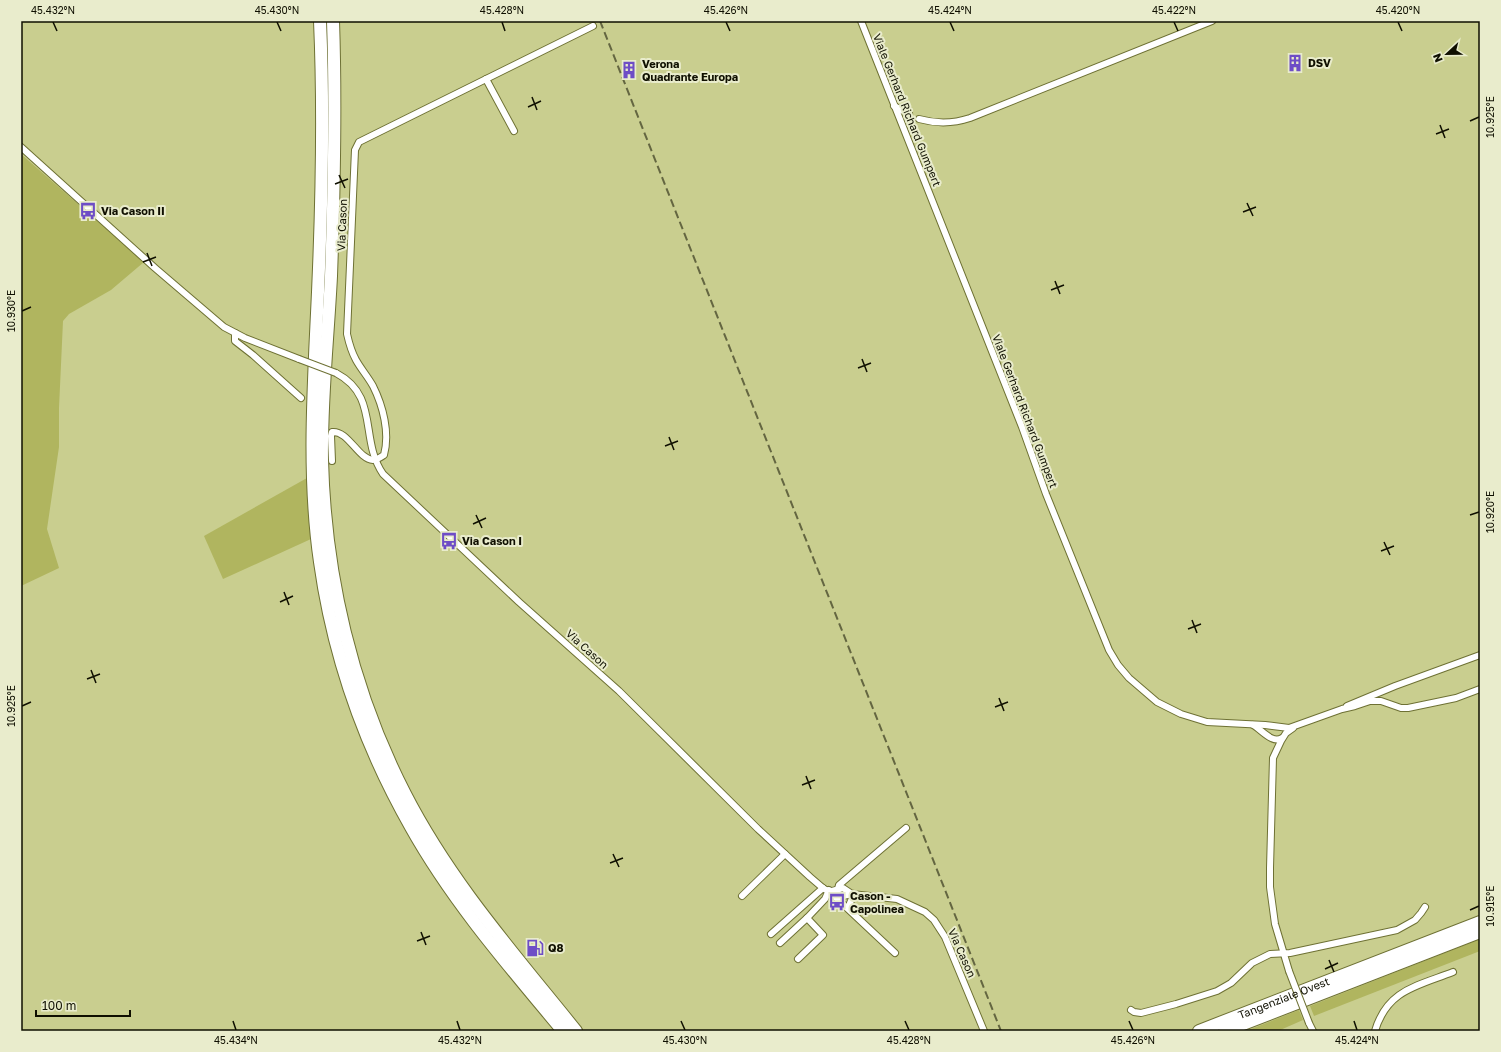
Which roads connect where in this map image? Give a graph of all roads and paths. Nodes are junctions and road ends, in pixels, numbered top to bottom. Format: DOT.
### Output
graph roads {
  1 [pos="320,21"];
  2 [pos="333,21"];
  3 [pos="861,21"];
  4 [pos="1212,21"];
  5 [pos="593,26"];
  6 [pos="486,80"];
  7 [pos="894,106"];
  8 [pos="909,114"];
  9 [pos="919,119"];
  10 [pos="514,131"];
  11 [pos="21,147"];
  12 [pos="235,333"];
  13 [pos="301,398"];
  14 [pos="375,460"];
  15 [pos="332,461"];
  16 [pos="1480,655"];
  17 [pos="1480,689"];
  18 [pos="1342,709"];
  19 [pos="1296,726"];
  20 [pos="1262,727"];
  21 [pos="1284,736"];
  22 [pos="906,828"];
  23 [pos="785,854"];
  24 [pos="831,890"];
  25 [pos="853,894"];
  26 [pos="742,896"];
  27 [pos="843,896"];
  28 [pos="1425,907"];
  29 [pos="849,908"];
  30 [pos="807,918"];
  31 [pos="1480,922"];
  32 [pos="1480,932"];
  33 [pos="771,934"];
  34 [pos="780,943"];
  35 [pos="895,953"];
  36 [pos="1284,953"];
  37 [pos="798,959"];
  38 [pos="1453,972"];
  39 [pos="1131,1010"];
  40 [pos="564,1031"];
  41 [pos="576,1031"];
  42 [pos="984,1031"];
  43 [pos="1200,1031"];
  44 [pos="1225,1031"];
  45 [pos="1313,1031"];
  46 [pos="1375,1031"];
  1 -- 40 [label="highway"];
  2 -- 41 [label="highway"];
  3 -- 7 [label="street, Viale Gerhard Richard Gumpert"];
  4 -- 9 [label="street"];
  5 -- 6 [label="street, Via Cason"];
  6 -- 10 [label="street"];
  6 -- 14 [label="street, Via Cason"];
  7 -- 8 [label="street"];
  7 -- 20 [label="street, Viale Gerhard Richard Gumpert"];
  11 -- 12 [label="street, Via Cason"];
  12 -- 13 [label="street, Via Cason"];
  12 -- 14 [label="street, Via Cason, bridge"];
  14 -- 15 [label="street, Via Cason"];
  14 -- 23 [label="street, Via Cason"];
  16 -- 18 [label="street"];
  17 -- 18 [label="street"];
  18 -- 19 [label="street"];
  19 -- 20 [label="street"];
  19 -- 21 [label="street"];
  20 -- 21 [label="street"];
  21 -- 36 [label="street"];
  22 -- 24 [label="street"];
  23 -- 24 [label="street, Via Cason"];
  23 -- 26 [label="street"];
  24 -- 25 [label="street, Via Cason"];
  24 -- 27 [label="street, Via Cason"];
  24 -- 29 [label="street, Via Cason"];
  24 -- 30 [label="street"];
  24 -- 33 [label="street"];
  25 -- 27 [label="street, Via Cason"];
  25 -- 29 [label="street"];
  25 -- 42 [label="street, Via Cason"];
  27 -- 29 [label="street, Via Cason"];
  28 -- 36 [label="street"];
  29 -- 35 [label="street, Via Cason"];
  30 -- 34 [label="street"];
  30 -- 37 [label="street"];
  31 -- 43 [label="highway, Tangenziale Ovest"];
  32 -- 44 [label="highway, Tangenziale Ovest"];
  36 -- 39 [label="street"];
  36 -- 45 [label="street, bridge"];
  38 -- 46 [label="street"];
}
